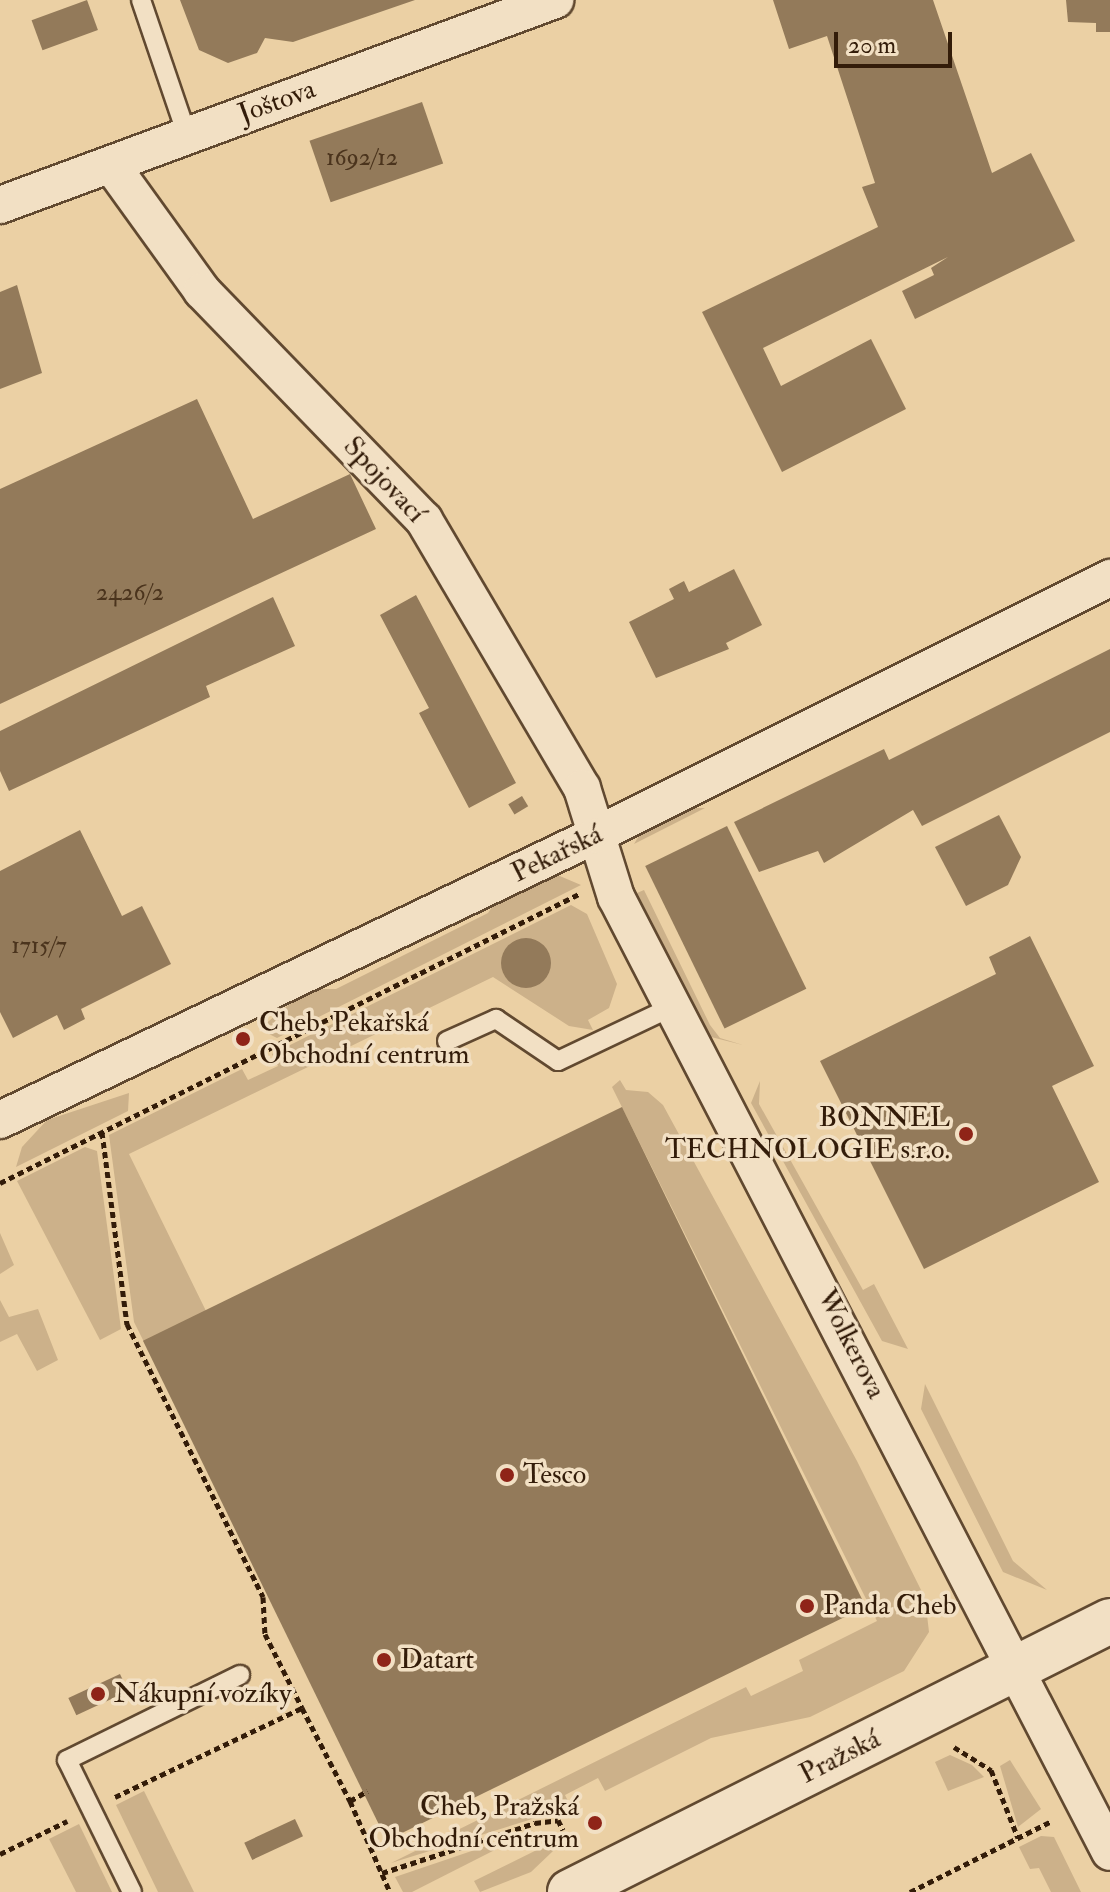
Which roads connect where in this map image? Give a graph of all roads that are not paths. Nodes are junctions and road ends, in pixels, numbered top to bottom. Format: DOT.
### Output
graph roads {
  1 [pos="141,0"];
  2 [pos="555,0"];
  3 [pos="187,135"];
  4 [pos="112,166"];
  5 [pos="0,205"];
  6 [pos="1110,578"];
  7 [pos="596,835"];
  8 [pos="674,1006"];
  9 [pos="447,1041"];
  10 [pos="0,1120"];
  11 [pos="1110,1621"];
  12 [pos="1018,1667"];
  13 [pos="240,1675"];
  14 [pos="1110,1852"];
  15 [pos="132,1892"];
  16 [pos="570,1892"];
  1 -- 3 [label="lane"];
  2 -- 3 [label="street, Joštova"];
  3 -- 4 [label="street, Joštova"];
  4 -- 5 [label="street, Joštova"];
  4 -- 7 [label="street, Spojovací"];
  6 -- 7 [label="street, Pekařská"];
  7 -- 8 [label="street, Wolkerova"];
  7 -- 10 [label="street, Pekařská"];
  8 -- 9 [label="lane"];
  8 -- 12 [label="street, Wolkerova"];
  11 -- 12 [label="main road, Pražská"];
  12 -- 14 [label="street, Wolkerova"];
  12 -- 16 [label="main road, Pražská"];
  13 -- 15 [label="lane"];
}
